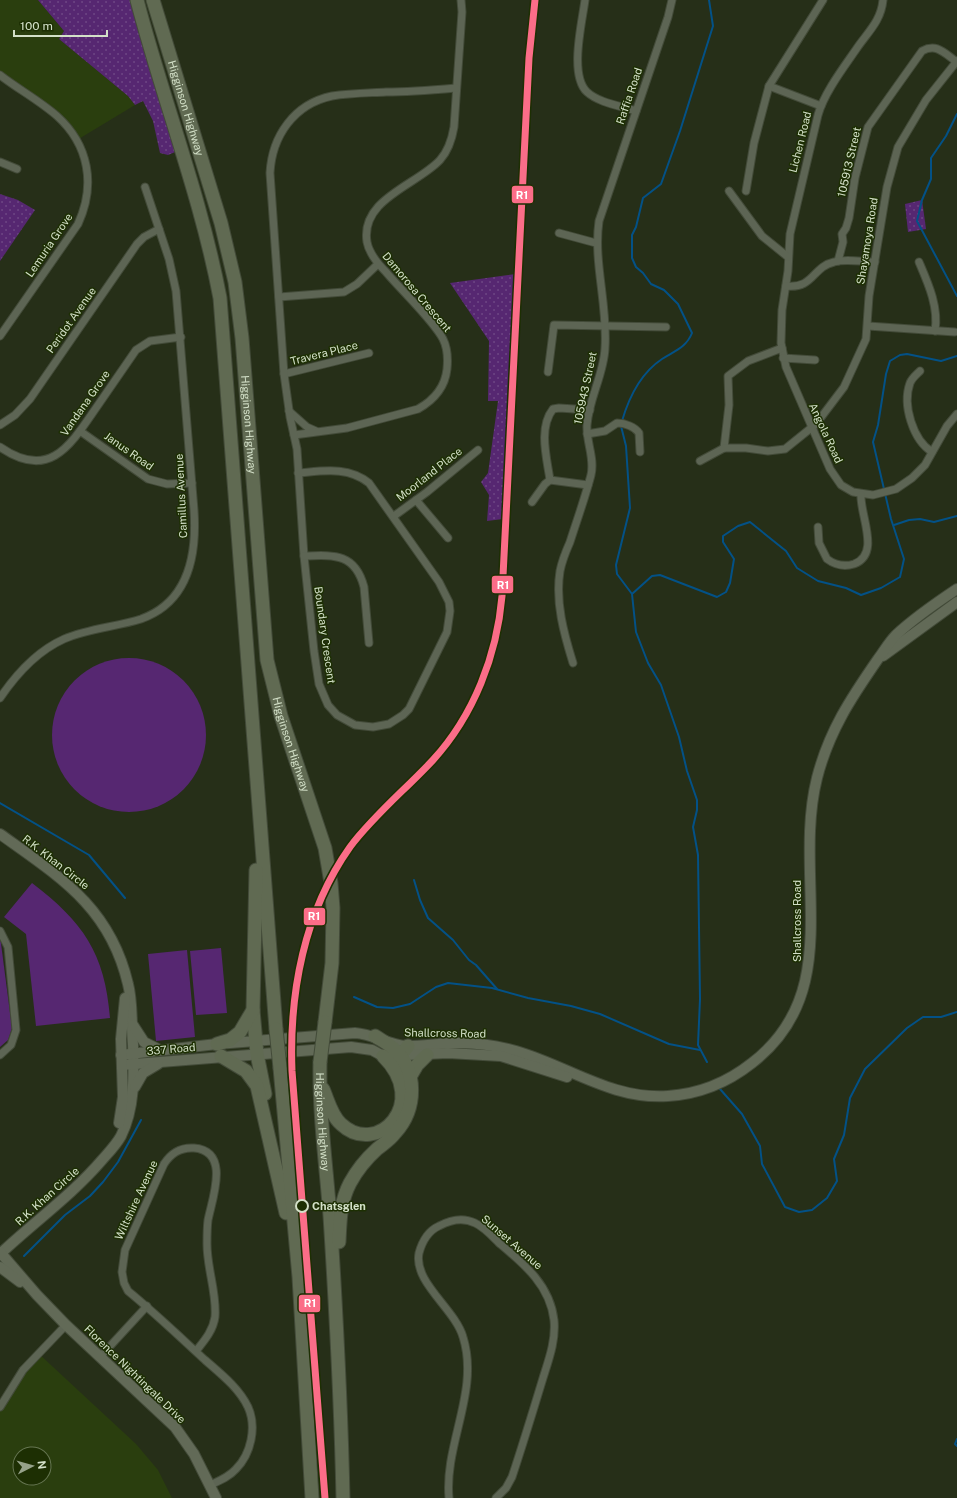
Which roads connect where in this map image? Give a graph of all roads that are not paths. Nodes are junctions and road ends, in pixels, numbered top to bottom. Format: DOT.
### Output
graph roads {
  1 [pos="136,0"];
  2 [pos="154,0"];
  3 [pos="461,0"];
  4 [pos="585,0"];
  5 [pos="672,0"];
  6 [pos="823,0"];
  7 [pos="883,0"];
  8 [pos="957,62"];
  9 [pos="0,75"];
  10 [pos="769,86"];
  11 [pos="456,88"];
  12 [pos="821,106"];
  13 [pos="636,111"];
  14 [pos="0,162"];
  15 [pos="17,169"];
  16 [pos="145,187"];
  17 [pos="728,191"];
  18 [pos="746,191"];
  19 [pos="606,199"];
  20 [pos="159,229"];
  21 [pos="559,233"];
  22 [pos="790,234"];
  23 [pos="596,243"];
  24 [pos="788,257"];
  25 [pos="838,261"];
  26 [pos="875,262"];
  27 [pos="919,262"];
  28 [pos="378,264"];
  29 [pos="786,286"];
  30 [pos="279,297"];
  31 [pos="605,325"];
  32 [pos="868,326"];
  33 [pos="666,327"];
  34 [pos="935,331"];
  35 [pos="955,332"];
  36 [pos="0,336"];
  37 [pos="180,337"];
  38 [pos="782,348"];
  39 [pos="369,353"];
  40 [pos="783,358"];
  41 [pos="815,360"];
  42 [pos="920,371"];
  43 [pos="548,372"];
  44 [pos="284,374"];
  45 [pos="590,410"];
  46 [pos="289,411"];
  47 [pos="957,414"];
  48 [pos="0,425"];
  49 [pos="812,427"];
  50 [pos="80,431"];
  51 [pos="316,431"];
  52 [pos="587,434"];
  53 [pos="294,435"];
  54 [pos="0,447"];
  55 [pos="724,448"];
  56 [pos="478,450"];
  57 [pos="640,452"];
  58 [pos="932,452"];
  59 [pos="700,461"];
  60 [pos="298,473"];
  61 [pos="550,480"];
  62 [pos="192,483"];
  63 [pos="588,485"];
  64 [pos="861,495"];
  65 [pos="416,500"];
  66 [pos="532,502"];
  67 [pos="394,516"];
  68 [pos="818,526"];
  69 [pos="448,538"];
  70 [pos="304,556"];
  71 [pos="957,589"];
  72 [pos="957,602"];
  73 [pos="369,643"];
  74 [pos="878,660"];
  75 [pos="573,663"];
  76 [pos="0,698"];
  77 [pos="255,757"];
  78 [pos="0,834"];
  79 [pos="0,931"];
  80 [pos="125,975"];
  81 [pos="253,1010"];
  82 [pos="131,1020"];
  83 [pos="375,1036"];
  84 [pos="256,1047"];
  85 [pos="161,1050"];
  86 [pos="219,1050"];
  87 [pos="404,1051"];
  88 [pos="428,1054"];
  89 [pos="0,1055"];
  90 [pos="383,1056"];
  91 [pos="133,1059"];
  92 [pos="122,1060"];
  93 [pos="166,1061"];
  94 [pos="405,1078"];
  95 [pos="320,1081"];
  96 [pos="596,1084"];
  97 [pos="133,1091"];
  98 [pos="108,1153"];
  99 [pos="274,1160"];
  100 [pos="0,1253"];
  101 [pos="0,1267"];
  102 [pos="299,1277"];
  103 [pos="334,1282"];
  104 [pos="37,1295"];
  105 [pos="147,1306"];
  106 [pos="66,1325"];
  107 [pos="196,1351"];
  108 [pos="100,1357"];
  109 [pos="0,1407"];
  110 [pos="210,1485"];
  111 [pos="216,1498"];
  112 [pos="312,1498"];
  113 [pos="342,1498"];
  114 [pos="450,1498"];
  115 [pos="496,1498"];
  1 -- 77 [label="highway, Higginson Highway"];
  2 -- 95 [label="highway, Higginson Highway, bridge"];
  3 -- 11 [label="street, Damorosa Crescent"];
  4 -- 13 [label="street"];
  5 -- 13 [label="street, Raffia Road"];
  6 -- 10 [label="street"];
  7 -- 12 [label="street, Lichen Road"];
  8 -- 25 [label="street, 105913 Street"];
  8 -- 26 [label="street, Shayamoya Road"];
  9 -- 36 [label="street, Lemuria Grove"];
  10 -- 12 [label="street"];
  10 -- 18 [label="street"];
  11 -- 28 [label="street, Damorosa Crescent"];
  11 -- 30 [label="street"];
  12 -- 22 [label="street, Lichen Road"];
  13 -- 19 [label="street, Raffia Road"];
  14 -- 15 [label="street"];
  16 -- 20 [label="street, Camillus Avenue"];
  17 -- 24 [label="street"];
  19 -- 23 [label="street, 105943 Street"];
  20 -- 37 [label="street, Camillus Avenue"];
  20 -- 48 [label="street, Peridot Avenue"];
  21 -- 23 [label="street"];
  22 -- 24 [label="street, Angola Road"];
  23 -- 31 [label="street, 105943 Street"];
  24 -- 29 [label="street, Angola Road"];
  25 -- 26 [label="street"];
  25 -- 29 [label="street"];
  26 -- 32 [label="street, Shayamoya Road"];
  27 -- 34 [label="street"];
  28 -- 30 [label="street"];
  28 -- 51 [label="street, Damorosa Crescent"];
  29 -- 38 [label="street, Angola Road"];
  30 -- 44 [label="street"];
  31 -- 33 [label="street"];
  31 -- 43 [label="street"];
  31 -- 45 [label="street, 105943 Street"];
  32 -- 34 [label="street"];
  32 -- 49 [label="street, Shayamoya Road"];
  34 -- 35 [label="street"];
  37 -- 50 [label="street, Vandana Grove"];
  37 -- 62 [label="street, Camillus Avenue"];
  38 -- 40 [label="street, Angola Road"];
  38 -- 55 [label="street"];
  39 -- 44 [label="street, Travera Place"];
  40 -- 41 [label="street"];
  40 -- 49 [label="street, Angola Road"];
  42 -- 58 [label="street"];
  44 -- 46 [label="street"];
  45 -- 52 [label="street, 105943 Street"];
  45 -- 61 [label="street"];
  46 -- 51 [label="street"];
  46 -- 53 [label="street"];
  47 -- 58 [label="street, Angola Road"];
  49 -- 55 [label="street, Shayamoya Road"];
  49 -- 64 [label="street, Angola Road"];
  50 -- 54 [label="street, Vandana Grove"];
  50 -- 62 [label="street, Janus Road"];
  51 -- 53 [label="street, Damorosa Crescent"];
  52 -- 57 [label="street"];
  52 -- 63 [label="street, 105943 Street"];
  53 -- 60 [label="street"];
  55 -- 59 [label="street"];
  56 -- 65 [label="street, Moorland Place"];
  58 -- 64 [label="street, Angola Road"];
  60 -- 67 [label="street, Boundary Crescent"];
  60 -- 70 [label="street, Boundary Crescent"];
  61 -- 63 [label="street"];
  61 -- 66 [label="street"];
  62 -- 76 [label="street, Camillus Avenue"];
  63 -- 75 [label="street, 105943 Street"];
  64 -- 68 [label="street"];
  65 -- 67 [label="street, Moorland Place"];
  65 -- 69 [label="street"];
  67 -- 70 [label="street, Boundary Crescent"];
  70 -- 73 [label="street"];
  71 -- 74 [label="street, Shallcross Road"];
  72 -- 74 [label="street, Shallcross Road"];
  74 -- 96 [label="street, Shallcross Road"];
  77 -- 81 [label="highway"];
  77 -- 102 [label="highway, Higginson Highway, bridge"];
  78 -- 80 [label="street, R.K. Khan Circle"];
  79 -- 89 [label="street"];
  80 -- 82 [label="street, R.K. Khan Circle"];
  80 -- 92 [label="street, R.K. Khan Circle"];
  81 -- 84 [label="highway"];
  81 -- 86 [label="highway"];
  82 -- 85 [label="street"];
  82 -- 91 [label="street, R.K. Khan Circle"];
  83 -- 84 [label="street, Shallcross Road"];
  83 -- 87 [label="highway"];
  84 -- 86 [label="street, Shallcross Road"];
  84 -- 90 [label="street, Shallcross Road"];
  84 -- 99 [label="highway"];
  85 -- 86 [label="street, 337 Road"];
  85 -- 91 [label="street, 337 Road"];
  86 -- 93 [label="street, 337 Road"];
  86 -- 99 [label="highway"];
  87 -- 88 [label="street, Shallcross Road"];
  87 -- 90 [label="street, Shallcross Road"];
  87 -- 94 [label="highway"];
  87 -- 96 [label="street, Shallcross Road"];
  88 -- 94 [label="highway"];
  88 -- 96 [label="street, Shallcross Road"];
  90 -- 94 [label="highway"];
  91 -- 92 [label="street, 337 Road"];
  91 -- 93 [label="street, 337 Road"];
  91 -- 97 [label="street, R.K. Khan Circle"];
  92 -- 98 [label="street, R.K. Khan Circle"];
  93 -- 97 [label="street"];
  94 -- 95 [label="highway"];
  94 -- 103 [label="highway"];
  95 -- 103 [label="highway, Higginson Highway"];
  97 -- 98 [label="street, R.K. Khan Circle"];
  98 -- 100 [label="street, R.K. Khan Circle"];
  99 -- 102 [label="highway"];
  100 -- 104 [label="street, Florence Nightingale Drive"];
  101 -- 104 [label="street, Florence Nightingale Drive"];
  102 -- 112 [label="highway, Higginson Highway"];
  103 -- 113 [label="highway, Higginson Highway"];
  104 -- 106 [label="street, Florence Nightingale Drive"];
  105 -- 107 [label="street, Wiltshire Avenue"];
  105 -- 107 [label="street, Wiltshire Avenue"];
  105 -- 108 [label="street"];
  106 -- 108 [label="street, Florence Nightingale Drive"];
  106 -- 109 [label="street"];
  107 -- 110 [label="street, Wiltshire Avenue"];
  108 -- 110 [label="street, Florence Nightingale Drive"];
  110 -- 111 [label="street, Florence Nightingale Drive"];
  114 -- 115 [label="street, Sunset Avenue"];
}
